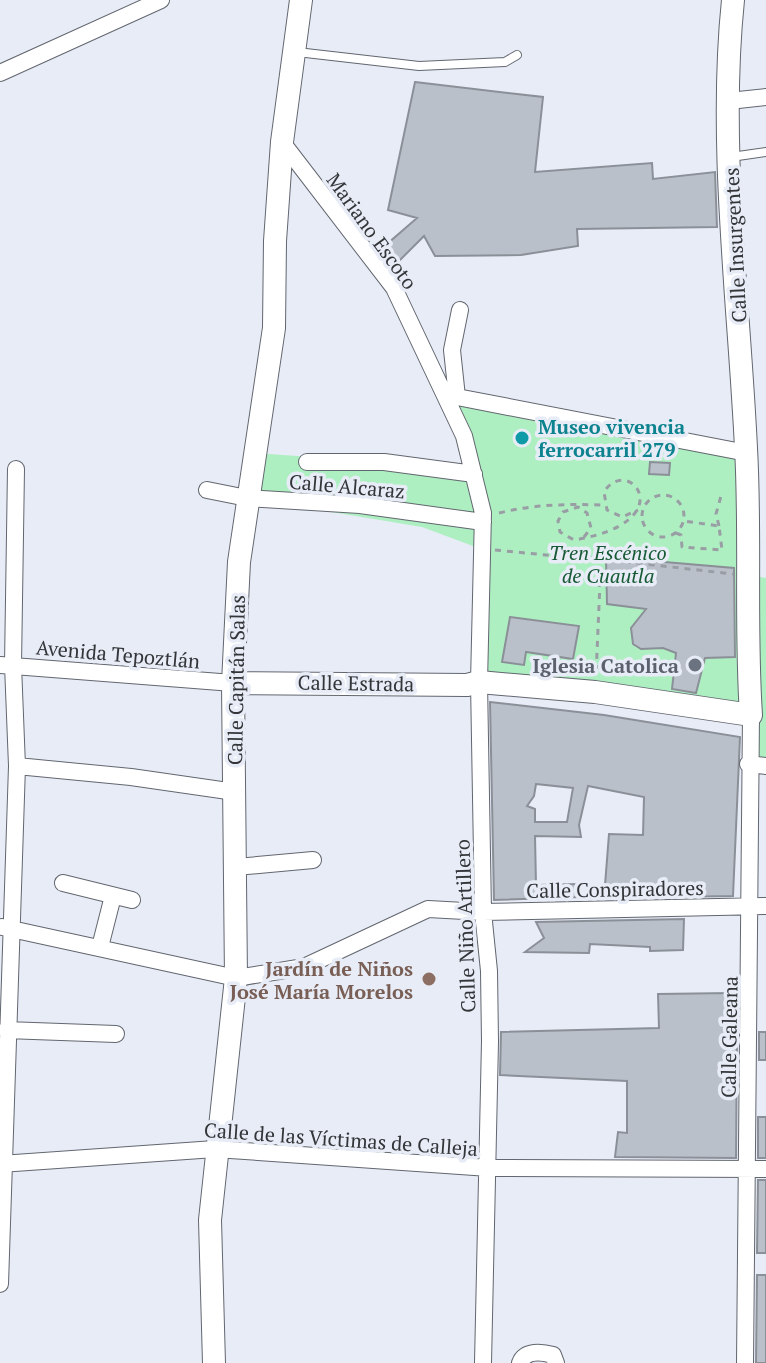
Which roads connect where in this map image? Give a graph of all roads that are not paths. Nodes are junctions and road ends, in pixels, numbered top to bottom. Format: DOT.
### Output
graph roads {
  1 [pos="161,0"];
  2 [pos="301,0"];
  3 [pos="724,0"];
  4 [pos="733,0"];
  5 [pos="140,4"];
  6 [pos="729,36"];
  7 [pos="292,51"];
  8 [pos="517,55"];
  9 [pos="0,73"];
  10 [pos="766,97"];
  11 [pos="729,101"];
  12 [pos="282,142"];
  13 [pos="766,152"];
  14 [pos="730,157"];
  15 [pos="460,310"];
  16 [pos="451,394"];
  17 [pos="747,453"];
  18 [pos="307,462"];
  19 [pos="16,469"];
  20 [pos="474,474"];
  21 [pos="207,490"];
  22 [pos="247,498"];
  23 [pos="483,522"];
  24 [pos="757,577"];
  25 [pos="7,665"];
  26 [pos="479,682"];
  27 [pos="233,683"];
  28 [pos="751,715"];
  29 [pos="748,764"];
  30 [pos="17,766"];
  31 [pos="766,766"];
  32 [pos="235,792"];
  33 [pos="313,860"];
  34 [pos="236,867"];
  35 [pos="63,883"];
  36 [pos="113,896"];
  37 [pos="132,900"];
  38 [pos="748,905"];
  39 [pos="766,906"];
  40 [pos="483,912"];
  41 [pos="5,927"];
  42 [pos="100,947"];
  43 [pos="236,978"];
  44 [pos="758,1028"];
  45 [pos="6,1030"];
  46 [pos="116,1034"];
  47 [pos="215,1149"];
  48 [pos="2,1164"];
  49 [pos="489,1168"];
  50 [pos="746,1169"];
  51 [pos="766,1169"];
  52 [pos="0,1284"];
  53 [pos="214,1363"];
  54 [pos="483,1363"];
  55 [pos="520,1363"];
  56 [pos="556,1363"];
  57 [pos="745,1363"];
  1 -- 5 [label="street"];
  2 -- 7 [label="street, Calle Capitán Salas"];
  3 -- 6 [label="street"];
  4 -- 6 [label="street, Calle Insurgentes"];
  5 -- 9 [label="street"];
  6 -- 11 [label="street, Calle Insurgentes"];
  7 -- 8 [label="lane"];
  7 -- 12 [label="street, Calle Capitán Salas"];
  10 -- 11 [label="street"];
  11 -- 14 [label="street, Calle Insurgentes"];
  12 -- 16 [label="street, Mariano Escoto"];
  12 -- 22 [label="street, Calle Capitán Salas"];
  13 -- 14 [label="lane"];
  14 -- 17 [label="street, Calle Insurgentes"];
  15 -- 16 [label="street"];
  16 -- 17 [label="street"];
  16 -- 20 [label="street, Calle Niño Artillero"];
  17 -- 24 [label="street, Calle Insurgentes"];
  18 -- 20 [label="street"];
  19 -- 25 [label="street"];
  20 -- 23 [label="street, Calle Niño Artillero"];
  21 -- 22 [label="street, Calle Alcaraz"];
  22 -- 23 [label="street, Calle Alcaraz"];
  22 -- 27 [label="street, Calle Capitán Salas"];
  23 -- 26 [label="street, Calle Niño Artillero"];
  24 -- 28 [label="street, Calle Insurgentes"];
  25 -- 27 [label="street, Avenida Tepoztlán"];
  25 -- 30 [label="street"];
  26 -- 27 [label="street, Calle Estrada"];
  26 -- 28 [label="street, Calle Estrada"];
  26 -- 40 [label="street, Calle Niño Artillero"];
  27 -- 32 [label="street, Calle Capitán Salas"];
  28 -- 29 [label="street, Calle Galeana"];
  29 -- 31 [label="street"];
  29 -- 38 [label="street, Calle Galeana"];
  30 -- 32 [label="street"];
  30 -- 41 [label="street"];
  32 -- 34 [label="street, Calle Capitán Salas"];
  33 -- 34 [label="street"];
  34 -- 43 [label="street, Calle Capitán Salas"];
  35 -- 36 [label="street"];
  36 -- 37 [label="street"];
  36 -- 42 [label="street"];
  38 -- 39 [label="street, Calle Conspiradores"];
  38 -- 40 [label="street, Calle Conspiradores"];
  38 -- 44 [label="street, Calle Galeana"];
  40 -- 43 [label="street, Calle Conspiradores"];
  40 -- 49 [label="street, Calle Niño Artillero"];
  41 -- 42 [label="street"];
  41 -- 45 [label="street"];
  42 -- 43 [label="street"];
  43 -- 47 [label="street, Calle Capitán Salas"];
  44 -- 50 [label="street, Calle Galeana"];
  45 -- 46 [label="street"];
  45 -- 48 [label="street"];
  47 -- 48 [label="street, Calle de las Víctimas de Calleja"];
  47 -- 49 [label="street, Calle de las Víctimas de Calleja"];
  47 -- 53 [label="street, Calle Capitán Salas"];
  48 -- 52 [label="street"];
  49 -- 50 [label="street, Calle de las Víctimas de Calleja"];
  49 -- 54 [label="street, Calle Niño Artillero"];
  50 -- 51 [label="street, Calle de las Víctimas de Calleja"];
  50 -- 57 [label="street, Calle Galeana"];
  55 -- 56 [label="street"];
}
